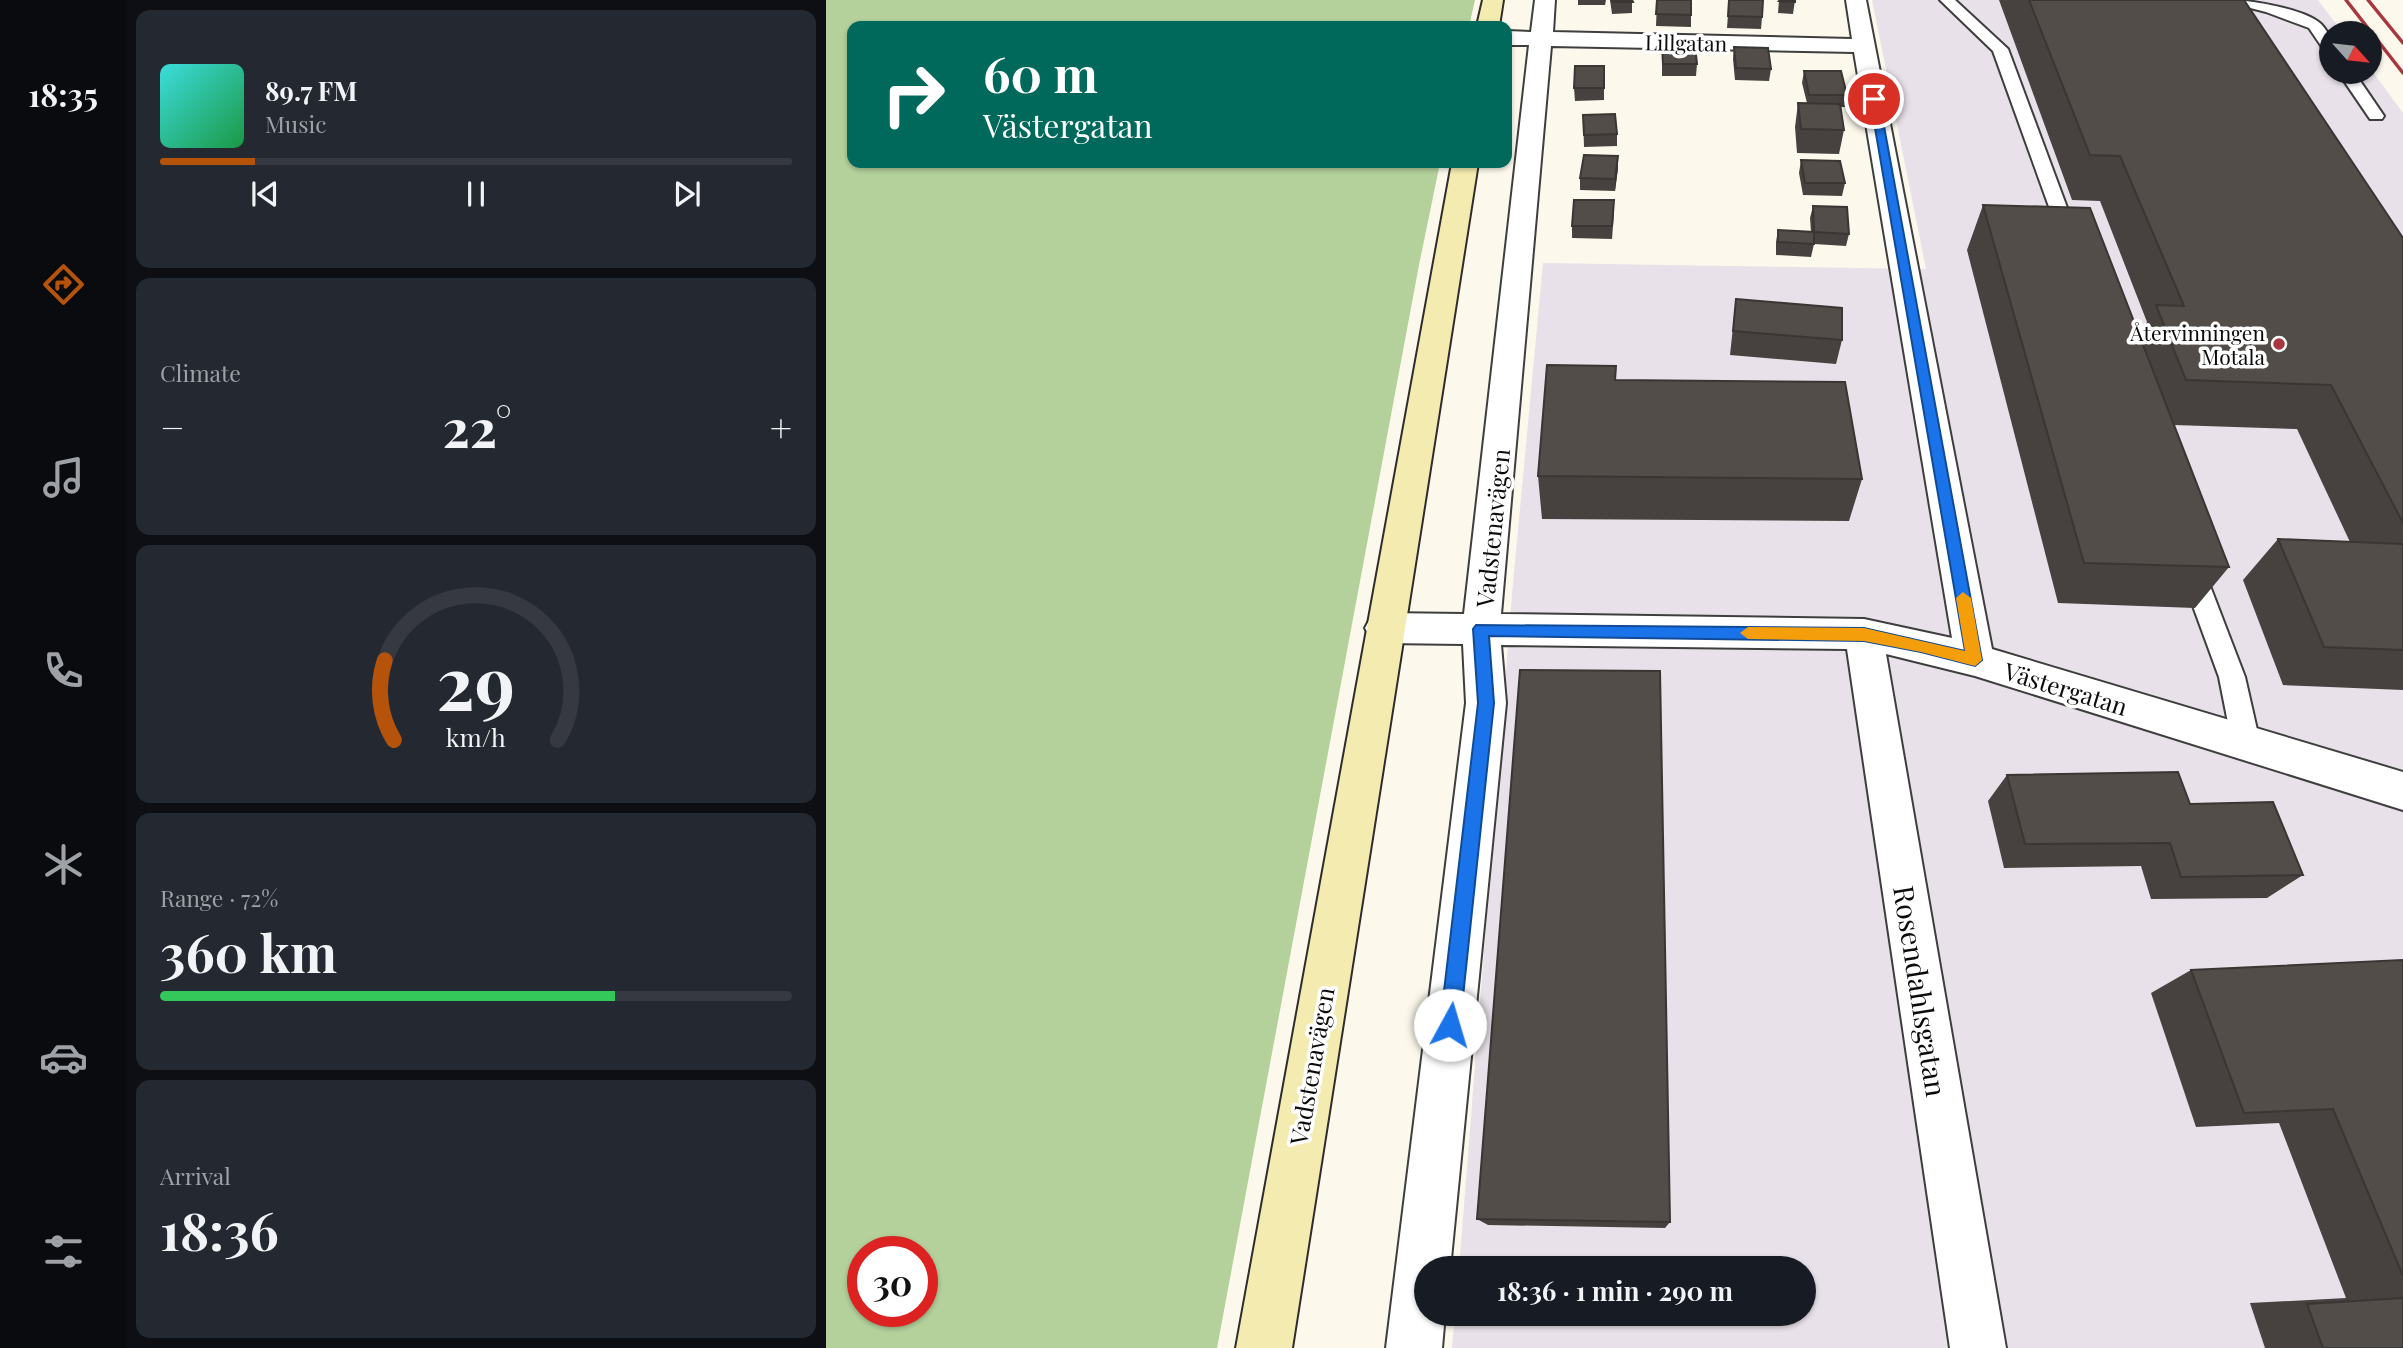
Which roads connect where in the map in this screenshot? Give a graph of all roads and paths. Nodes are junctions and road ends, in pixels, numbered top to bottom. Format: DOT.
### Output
graph roads {
  1 [pos="1493,0"];
  2 [pos="1545,0"];
  3 [pos="1856,0"];
  4 [pos="1947,0"];
  5 [pos="2231,7"];
  6 [pos="1489,21"];
  7 [pos="2319,32"];
  8 [pos="1512,38"];
  9 [pos="1541,39"];
  10 [pos="1865,46"];
  11 [pos="2354,84"];
  12 [pos="2376,116"];
  13 [pos="1464,168"];
  14 [pos="2077,259"];
  15 [pos="2183,546"];
  16 [pos="1384,628"];
  17 [pos="1481,629"];
  18 [pos="1864,634"];
  19 [pos="1975,660"];
  20 [pos="2246,743"];
  21 [pos="2403,791"];
  22 [pos="1264,1348"];
  23 [pos="1413,1348"];
  24 [pos="1978,1348"];
  1 -- 6 [label="main road"];
  2 -- 9 [label="street, Vadstenavägen"];
  3 -- 10 [label="street"];
  4 -- 14 [label="lane"];
  5 -- 7 [label="lane"];
  8 -- 9 [label="street, Lillgatan"];
  9 -- 10 [label="street, Lillgatan"];
  9 -- 17 [label="street, Vadstenavägen"];
  10 -- 19 [label="street"];
  11 -- 12 [label="lane"];
  13 -- 16 [label="main road, Vadstenavägen"];
  15 -- 20 [label="lane"];
  16 -- 17 [label="street, Västergatan"];
  16 -- 22 [label="main road, Vadstenavägen"];
  17 -- 18 [label="street, Västergatan"];
  17 -- 23 [label="street, Vadstenavägen"];
  18 -- 19 [label="street, Västergatan"];
  18 -- 24 [label="street, Rosendahlsgatan"];
  19 -- 20 [label="street, Västergatan"];
  20 -- 21 [label="street, Västergatan"];
}
